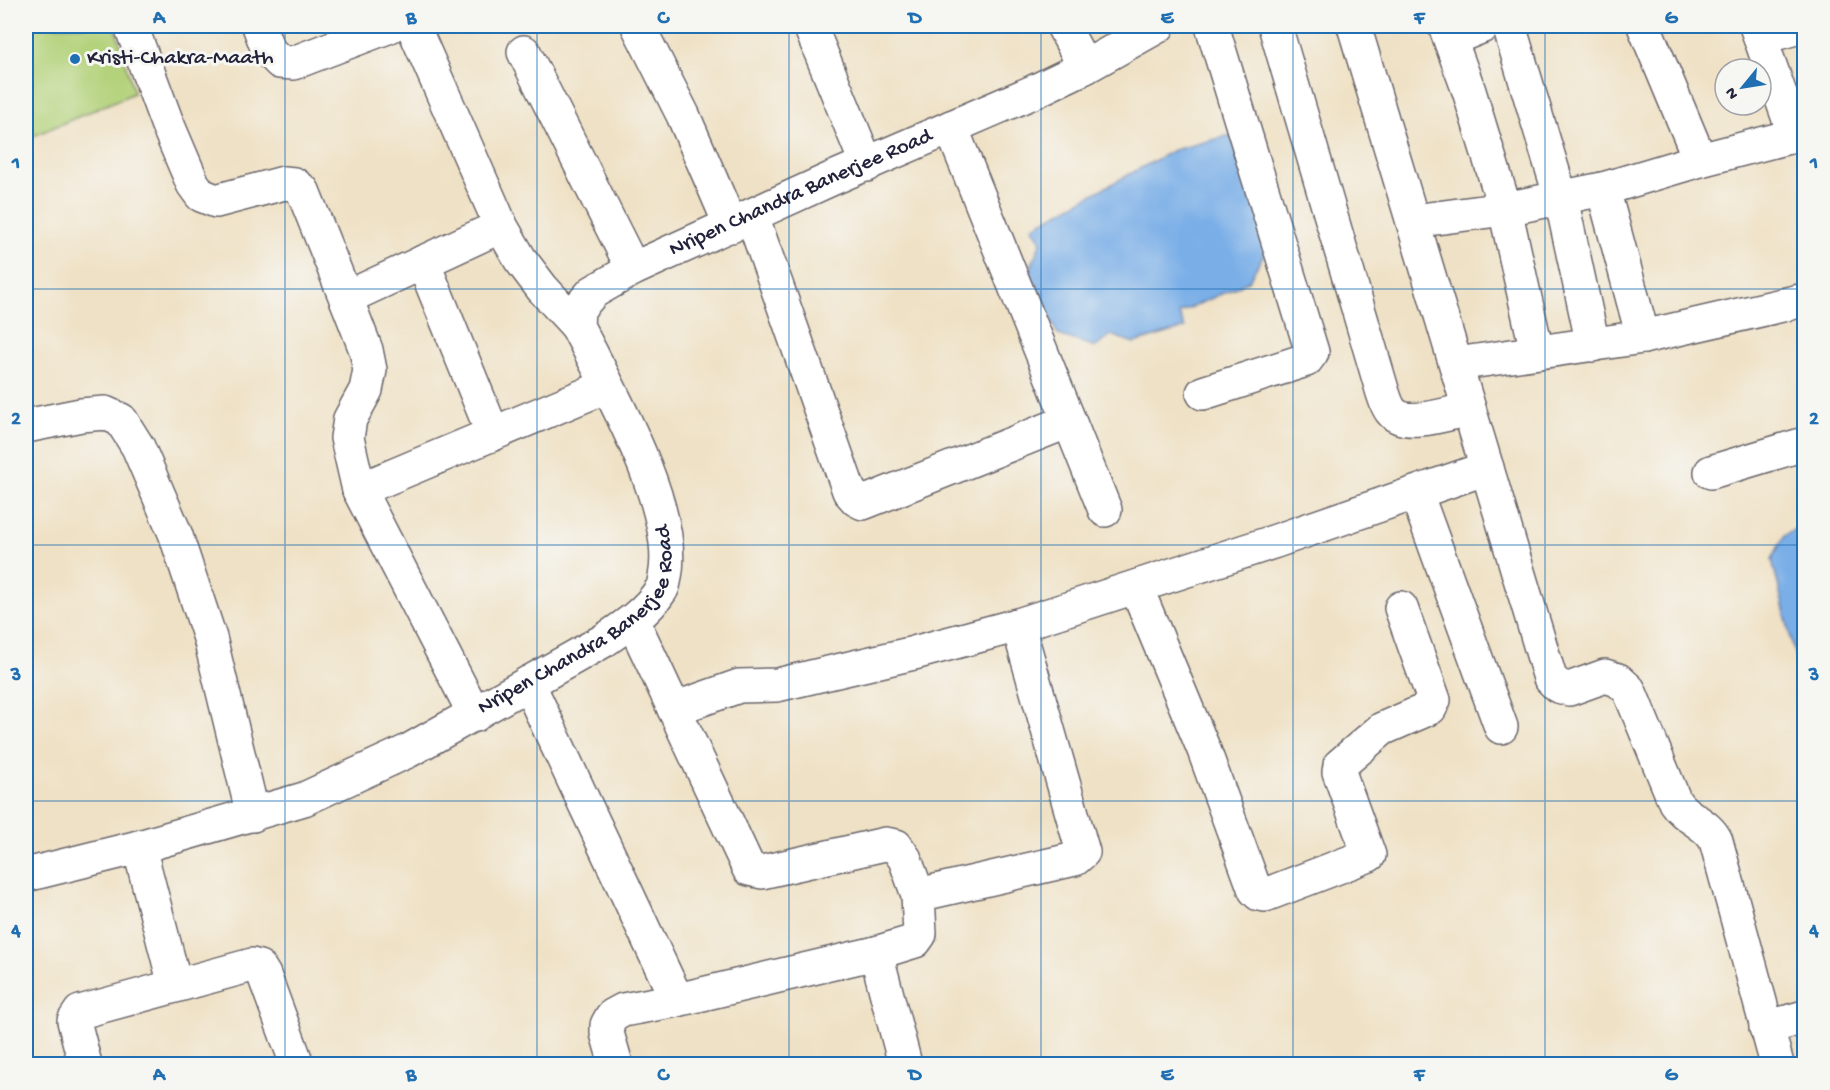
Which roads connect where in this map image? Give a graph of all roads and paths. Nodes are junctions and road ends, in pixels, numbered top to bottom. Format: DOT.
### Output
graph roads {
  1 [pos="131,26"];
  2 [pos="259,26"];
  3 [pos="390,26"];
  4 [pos="413,26"];
  5 [pos="638,26"];
  6 [pos="1064,26"];
  7 [pos="1158,26"];
  8 [pos="1212,26"];
  9 [pos="1275,26"];
  10 [pos="1354,26"];
  11 [pos="1484,26"];
  12 [pos="1509,26"];
  13 [pos="1644,26"];
  14 [pos="1803,26"];
  15 [pos="821,29"];
  16 [pos="1448,32"];
  17 [pos="1758,32"];
  18 [pos="525,52"];
  19 [pos="1085,66"];
  20 [pos="951,127"];
  21 [pos="1800,135"];
  22 [pos="1700,160"];
  23 [pos="867,165"];
  24 [pos="1603,189"];
  25 [pos="1561,198"];
  26 [pos="1505,209"];
  27 [pos="741,221"];
  28 [pos="1413,222"];
  29 [pos="501,226"];
  30 [pos="423,262"];
  31 [pos="633,269"];
  32 [pos="346,298"];
  33 [pos="1804,300"];
  34 [pos="577,326"];
  35 [pos="1643,337"];
  36 [pos="1593,345"];
  37 [pos="1537,352"];
  38 [pos="1456,364"];
  39 [pos="608,386"];
  40 [pos="1203,393"];
  41 [pos="1469,409"];
  42 [pos="1069,421"];
  43 [pos="26,426"];
  44 [pos="494,434"];
  45 [pos="1804,444"];
  46 [pos="1487,468"];
  47 [pos="1711,472"];
  48 [pos="359,490"];
  49 [pos="1416,493"];
  50 [pos="1105,510"];
  51 [pos="1136,587"];
  52 [pos="1401,608"];
  53 [pos="633,621"];
  54 [pos="1018,625"];
  55 [pos="528,683"];
  56 [pos="674,709"];
  57 [pos="475,715"];
  58 [pos="1501,728"];
  59 [pos="253,815"];
  60 [pos="139,847"];
  61 [pos="26,875"];
  62 [pos="918,895"];
  63 [pos="876,952"];
  64 [pos="175,985"];
  65 [pos="677,1000"];
  66 [pos="1804,1017"];
  67 [pos="1766,1028"];
  68 [pos="85,1065"];
  69 [pos="297,1065"];
  70 [pos="616,1065"];
  71 [pos="905,1065"];
  72 [pos="1777,1065"];
  1 -- 32 [label="street"];
  2 -- 3 [label="street"];
  4 -- 29 [label="street"];
  5 -- 27 [label="street"];
  6 -- 19 [label="street"];
  7 -- 19 [label="street, Nripen Chandra Banerjee Road"];
  8 -- 40 [label="street"];
  9 -- 41 [label="street"];
  10 -- 28 [label="street"];
  11 -- 16 [label="street"];
  12 -- 25 [label="street"];
  13 -- 22 [label="street"];
  14 -- 17 [label="street"];
  15 -- 23 [label="street"];
  16 -- 26 [label="street"];
  17 -- 21 [label="street"];
  18 -- 31 [label="street"];
  19 -- 20 [label="street, Nripen Chandra Banerjee Road"];
  20 -- 23 [label="street, Nripen Chandra Banerjee Road"];
  20 -- 42 [label="street"];
  21 -- 22 [label="street"];
  22 -- 24 [label="street"];
  23 -- 27 [label="street, Nripen Chandra Banerjee Road"];
  24 -- 25 [label="street"];
  24 -- 35 [label="street"];
  25 -- 26 [label="street"];
  25 -- 36 [label="street"];
  26 -- 28 [label="street"];
  26 -- 37 [label="street"];
  27 -- 31 [label="street, Nripen Chandra Banerjee Road"];
  27 -- 42 [label="street"];
  28 -- 38 [label="street"];
  29 -- 30 [label="street"];
  29 -- 34 [label="street"];
  30 -- 32 [label="street"];
  30 -- 44 [label="street"];
  31 -- 34 [label="street, Nripen Chandra Banerjee Road"];
  32 -- 48 [label="street"];
  33 -- 35 [label="street"];
  34 -- 39 [label="street, Nripen Chandra Banerjee Road"];
  35 -- 36 [label="street"];
  36 -- 37 [label="street"];
  37 -- 38 [label="street"];
  38 -- 41 [label="street"];
  39 -- 44 [label="street"];
  39 -- 53 [label="street, Nripen Chandra Banerjee Road"];
  41 -- 46 [label="street"];
  42 -- 50 [label="street"];
  43 -- 59 [label="street"];
  44 -- 48 [label="street"];
  45 -- 47 [label="street"];
  46 -- 49 [label="street"];
  46 -- 67 [label="street"];
  48 -- 57 [label="street"];
  49 -- 51 [label="street"];
  49 -- 58 [label="street"];
  51 -- 52 [label="street"];
  51 -- 54 [label="street"];
  53 -- 55 [label="street, Nripen Chandra Banerjee Road"];
  53 -- 56 [label="street"];
  54 -- 56 [label="street"];
  54 -- 62 [label="street"];
  55 -- 57 [label="street, Nripen Chandra Banerjee Road"];
  55 -- 65 [label="street"];
  56 -- 62 [label="street"];
  57 -- 59 [label="street, Nripen Chandra Banerjee Road"];
  59 -- 60 [label="street, Nripen Chandra Banerjee Road"];
  60 -- 61 [label="street, Nripen Chandra Banerjee Road"];
  60 -- 64 [label="street"];
  62 -- 63 [label="street"];
  63 -- 65 [label="street"];
  63 -- 71 [label="street"];
  64 -- 68 [label="street"];
  64 -- 69 [label="street"];
  65 -- 70 [label="street"];
  66 -- 67 [label="street"];
  67 -- 72 [label="street"];
}
